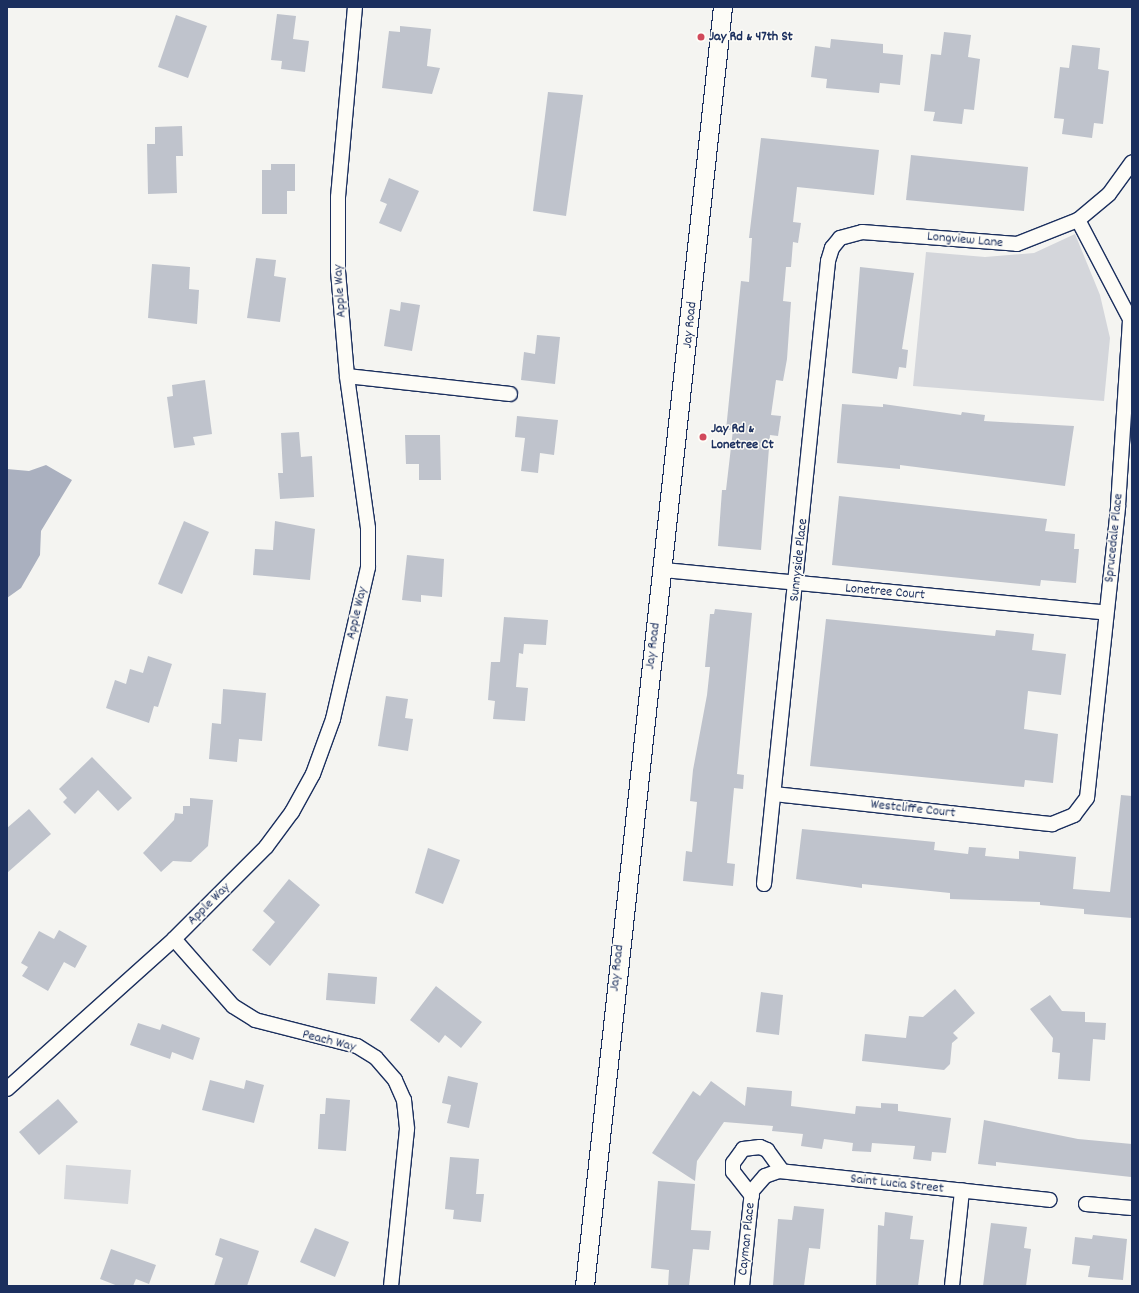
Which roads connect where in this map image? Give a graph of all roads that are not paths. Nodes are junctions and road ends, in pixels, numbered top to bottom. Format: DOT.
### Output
graph roads {
  1 [pos="355,7"];
  2 [pos="723,7"];
  3 [pos="1132,162"];
  4 [pos="1078,220"];
  5 [pos="840,238"];
  6 [pos="347,376"];
  7 [pos="510,394"];
  8 [pos="663,570"];
  9 [pos="797,583"];
  10 [pos="1106,613"];
  11 [pos="774,794"];
  12 [pos="1052,824"];
  13 [pos="764,884"];
  14 [pos="174,939"];
  15 [pos="7,1089"];
  16 [pos="782,1172"];
  17 [pos="962,1191"];
  18 [pos="752,1194"];
  19 [pos="1049,1200"];
  20 [pos="1086,1204"];
  21 [pos="1132,1208"];
  22 [pos="391,1286"];
  23 [pos="585,1286"];
  24 [pos="742,1286"];
  25 [pos="952,1286"];
  1 -- 6 [label="street, Apple Way"];
  2 -- 8 [label="street, Jay Road"];
  3 -- 4 [label="street, Longview Lane"];
  4 -- 5 [label="street, Longview Lane"];
  4 -- 10 [label="street, Sprucedale Place"];
  5 -- 9 [label="street, Sunnyside Place"];
  6 -- 7 [label="street"];
  6 -- 14 [label="street, Apple Way"];
  8 -- 9 [label="street, Lonetree Court"];
  8 -- 23 [label="street, Jay Road"];
  9 -- 10 [label="street, Lonetree Court"];
  9 -- 11 [label="street, Sunnyside Place"];
  10 -- 12 [label="street, Sprucedale Place"];
  11 -- 12 [label="street, Westcliffe Court"];
  11 -- 13 [label="street, Sunnyside Place"];
  14 -- 15 [label="street, Apple Way"];
  14 -- 22 [label="street, Peach Way"];
  16 -- 17 [label="street, Saint Lucia Street"];
  16 -- 18 [label="street, Saint Lucia Street"];
  16 -- 18 [label="street"];
  17 -- 19 [label="street, Saint Lucia Street"];
  17 -- 25 [label="street"];
  18 -- 24 [label="street, Cayman Place"];
  20 -- 21 [label="street"];
}
